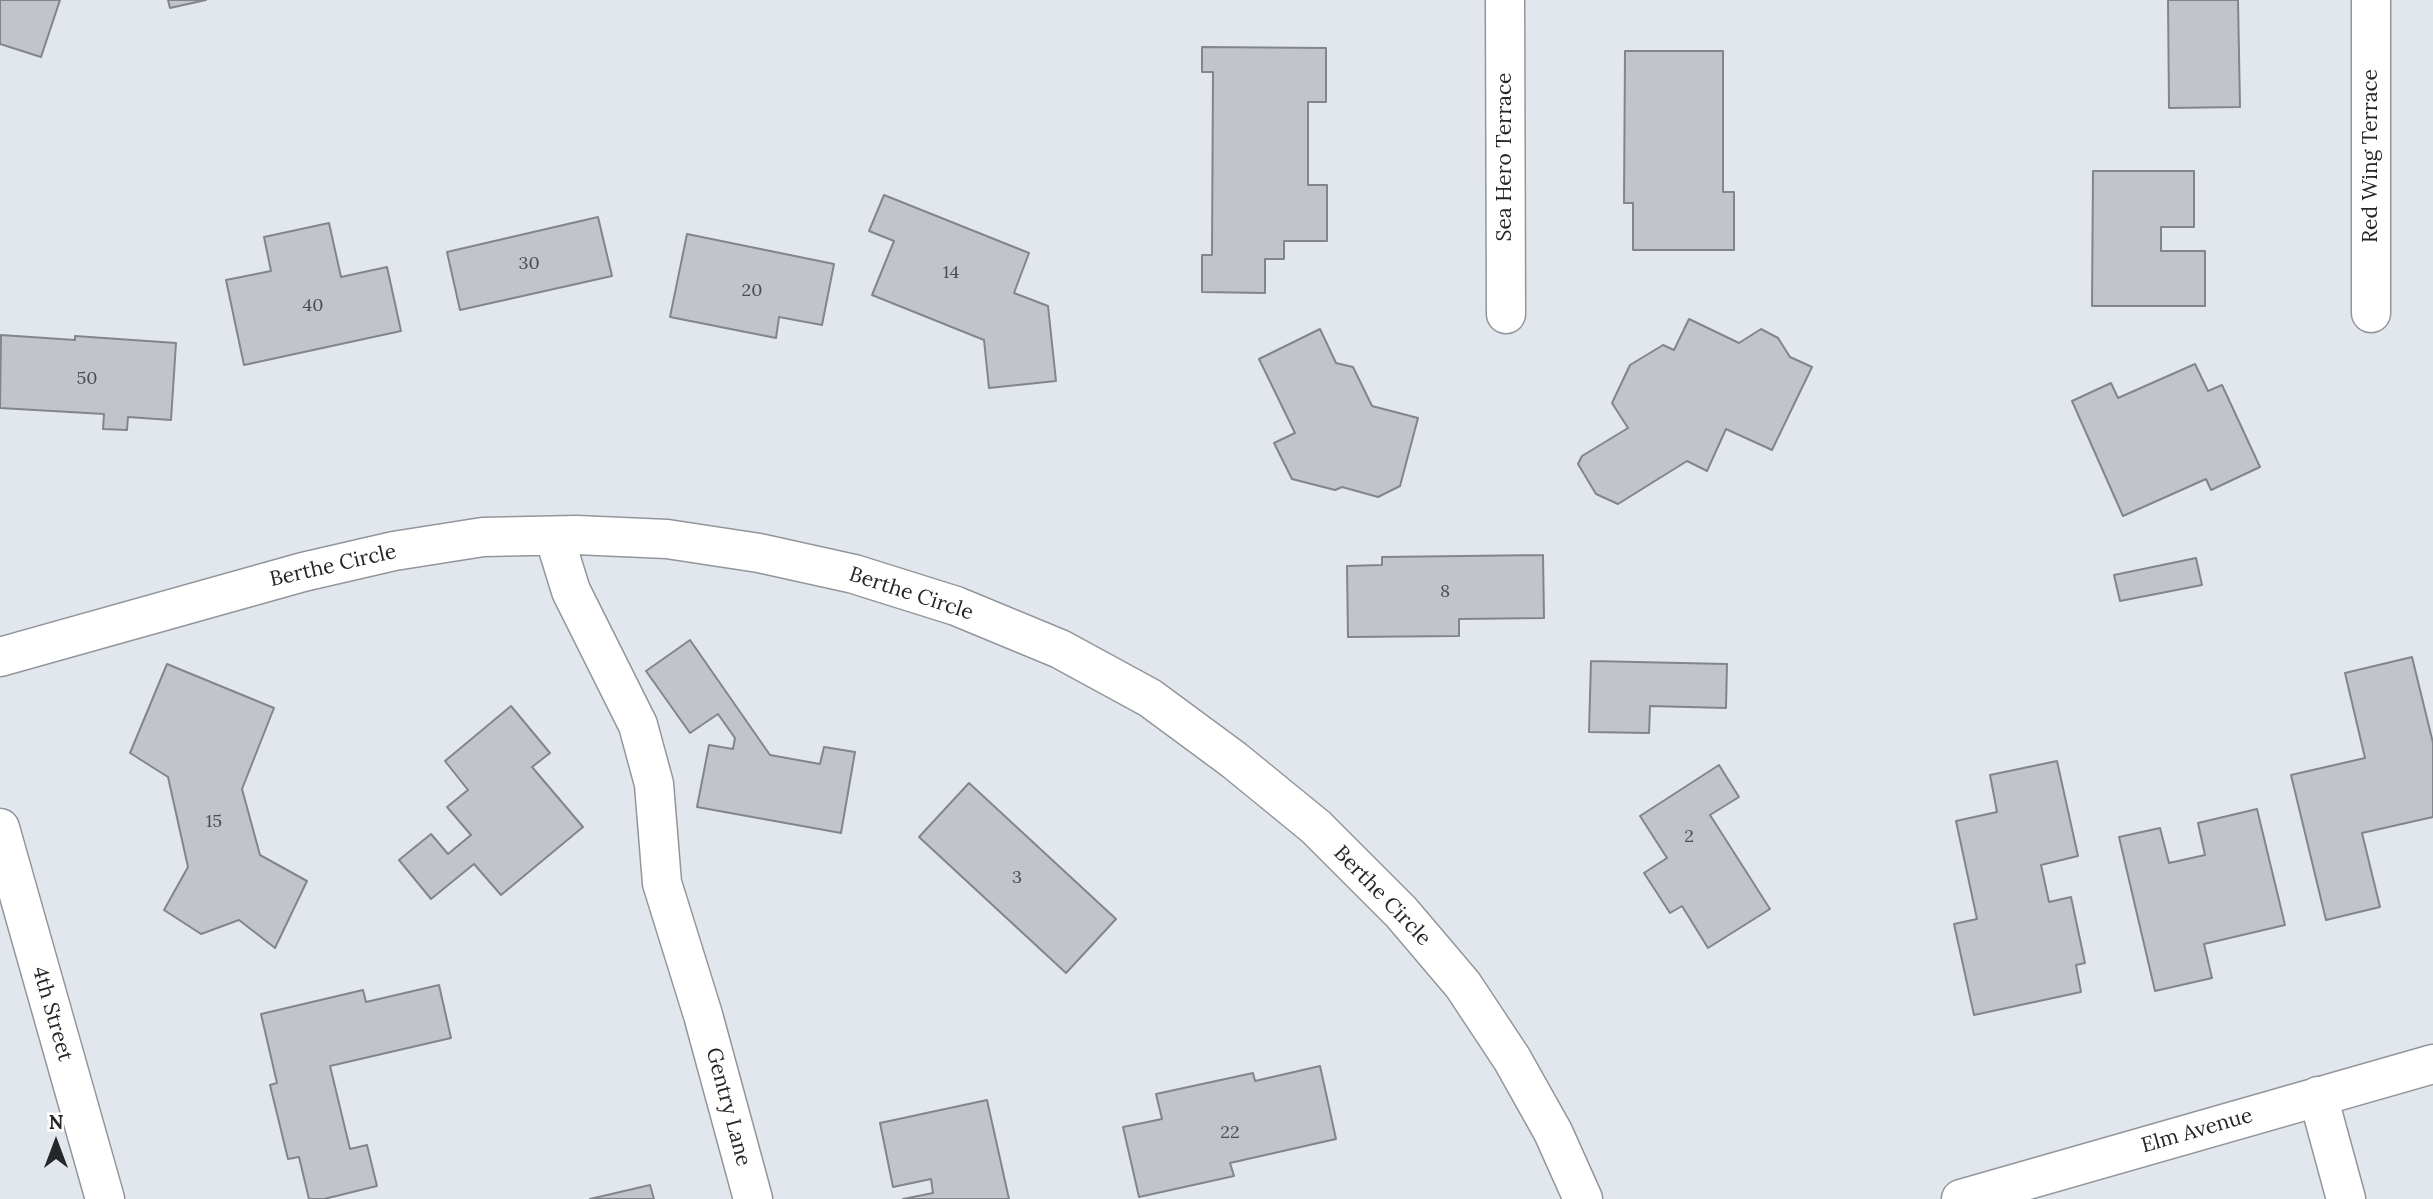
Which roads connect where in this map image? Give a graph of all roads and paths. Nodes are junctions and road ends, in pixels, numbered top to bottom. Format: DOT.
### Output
graph roads {
  1 [pos="1505,0"];
  2 [pos="2371,0"];
  3 [pos="2371,313"];
  4 [pos="1506,314"];
  5 [pos="554,536"];
  6 [pos="0,657"];
  7 [pos="0,828"];
  8 [pos="2433,1064"];
  9 [pos="2318,1096"];
  10 [pos="105,1199"];
  11 [pos="753,1199"];
  12 [pos="1583,1199"];
  13 [pos="1961,1199"];
  14 [pos="2346,1199"];
  1 -- 4 [label="street, Sea Hero Terrace"];
  2 -- 3 [label="street, Red Wing Terrace"];
  5 -- 6 [label="street, Berthe Circle"];
  5 -- 11 [label="street, Gentry Lane"];
  5 -- 12 [label="street, Berthe Circle"];
  7 -- 10 [label="street, 4th Street"];
  8 -- 9 [label="street, Elm Avenue"];
  9 -- 13 [label="street, Elm Avenue"];
  9 -- 14 [label="street"];
}
